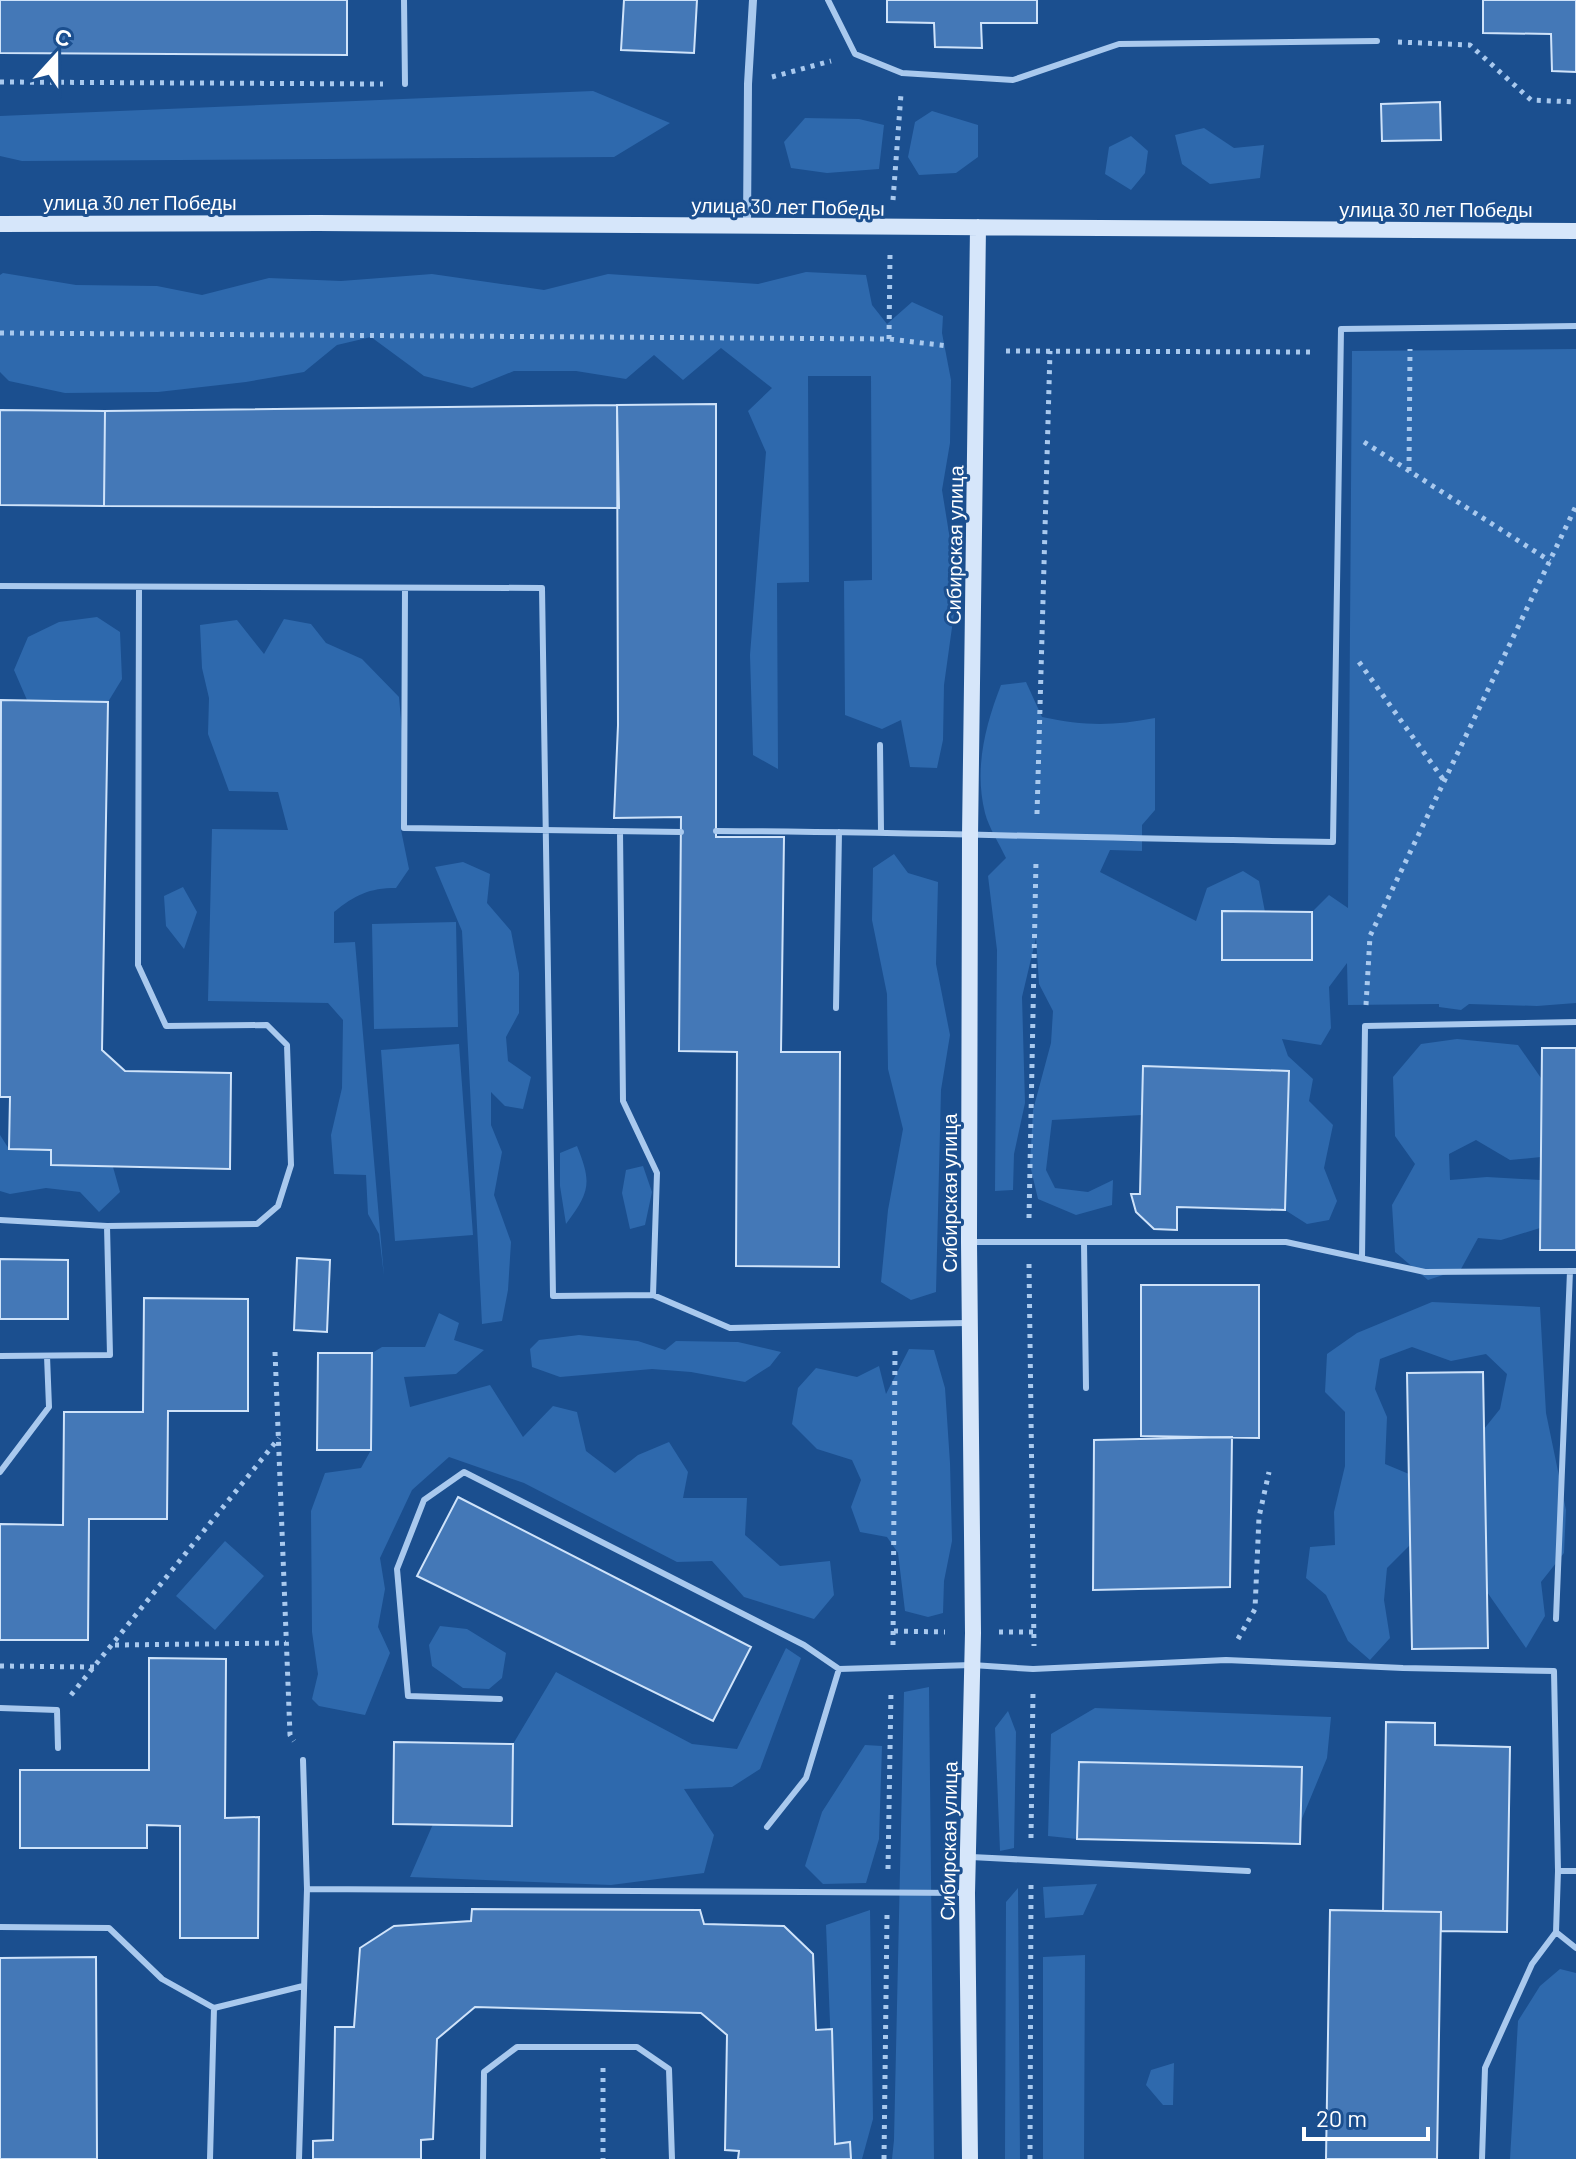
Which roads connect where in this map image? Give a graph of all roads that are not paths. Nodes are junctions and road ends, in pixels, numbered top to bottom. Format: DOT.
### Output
graph roads {
  1 [pos="404,0"];
  2 [pos="753,0"];
  3 [pos="828,0"];
  4 [pos="1377,41"];
  5 [pos="405,84"];
  6 [pos="0,224"];
  7 [pos="747,226"];
  8 [pos="978,227"];
  9 [pos="1576,231"];
  10 [pos="1576,326"];
  11 [pos="0,586"];
  12 [pos="405,588"];
  13 [pos="139,589"];
  14 [pos="880,745"];
  15 [pos="547,831"];
  16 [pos="716,831"];
  17 [pos="881,831"];
  18 [pos="620,832"];
  19 [pos="681,832"];
  20 [pos="839,832"];
  21 [pos="970,836"];
  22 [pos="836,1008"];
  23 [pos="1576,1022"];
  24 [pos="0,1220"];
  25 [pos="107,1226"];
  26 [pos="969,1242"];
  27 [pos="1084,1243"];
  28 [pos="1362,1258"];
  29 [pos="1573,1271"];
  30 [pos="653,1295"];
  31 [pos="971,1323"];
  32 [pos="0,1356"];
  33 [pos="47,1356"];
  34 [pos="1086,1388"];
  35 [pos="0,1472"];
  36 [pos="1556,1619"];
  37 [pos="972,1665"];
  38 [pos="839,1669"];
  39 [pos="500,1699"];
  40 [pos="0,1708"];
  41 [pos="58,1748"];
  42 [pos="303,1760"];
  43 [pos="767,1827"];
  44 [pos="968,1857"];
  45 [pos="1248,1871"];
  46 [pos="1558,1871"];
  47 [pos="1576,1871"];
  48 [pos="307,1889"];
  49 [pos="967,1893"];
  50 [pos="0,1927"];
  51 [pos="1556,1932"];
  52 [pos="1576,1948"];
  53 [pos="303,1986"];
  54 [pos="214,2008"];
  55 [pos="210,2159"];
  56 [pos="299,2159"];
  57 [pos="483,2159"];
  58 [pos="672,2159"];
  59 [pos="970,2159"];
  60 [pos="1482,2159"];
  1 -- 5 [label="lane"];
  2 -- 7 [label="street"];
  3 -- 4 [label="lane"];
  6 -- 7 [label="street, улица 30 лет Победы"];
  7 -- 8 [label="street, улица 30 лет Победы"];
  8 -- 9 [label="street, улица 30 лет Победы"];
  8 -- 21 [label="street, Сибирская улица"];
  10 -- 21 [label="lane"];
  11 -- 13 [label="lane"];
  12 -- 13 [label="lane"];
  12 -- 15 [label="lane"];
  12 -- 15 [label="lane"];
  13 -- 25 [label="lane"];
  14 -- 17 [label="lane"];
  15 -- 18 [label="lane"];
  15 -- 30 [label="lane"];
  16 -- 20 [label="lane"];
  17 -- 20 [label="lane"];
  17 -- 21 [label="lane"];
  18 -- 19 [label="lane"];
  18 -- 30 [label="lane"];
  20 -- 22 [label="lane"];
  21 -- 26 [label="street, Сибирская улица"];
  23 -- 28 [label="lane"];
  24 -- 25 [label="lane"];
  25 -- 33 [label="lane"];
  26 -- 27 [label="lane"];
  26 -- 31 [label="street, Сибирская улица"];
  27 -- 28 [label="lane"];
  27 -- 34 [label="lane"];
  28 -- 29 [label="lane"];
  29 -- 36 [label="lane"];
  30 -- 31 [label="lane"];
  31 -- 37 [label="street, Сибирская улица"];
  32 -- 33 [label="lane"];
  33 -- 35 [label="lane"];
  37 -- 38 [label="lane"];
  37 -- 44 [label="street, Сибирская улица"];
  37 -- 46 [label="lane"];
  38 -- 39 [label="lane"];
  38 -- 43 [label="lane"];
  40 -- 41 [label="lane"];
  42 -- 48 [label="lane"];
  44 -- 45 [label="lane"];
  44 -- 49 [label="street, Сибирская улица"];
  46 -- 47 [label="lane"];
  46 -- 51 [label="lane"];
  48 -- 49 [label="lane"];
  48 -- 53 [label="lane"];
  49 -- 59 [label="street, Сибирская улица"];
  50 -- 54 [label="lane"];
  51 -- 52 [label="lane"];
  51 -- 60 [label="lane"];
  53 -- 54 [label="lane"];
  53 -- 56 [label="lane"];
  54 -- 55 [label="lane"];
  57 -- 58 [label="lane"];
}
